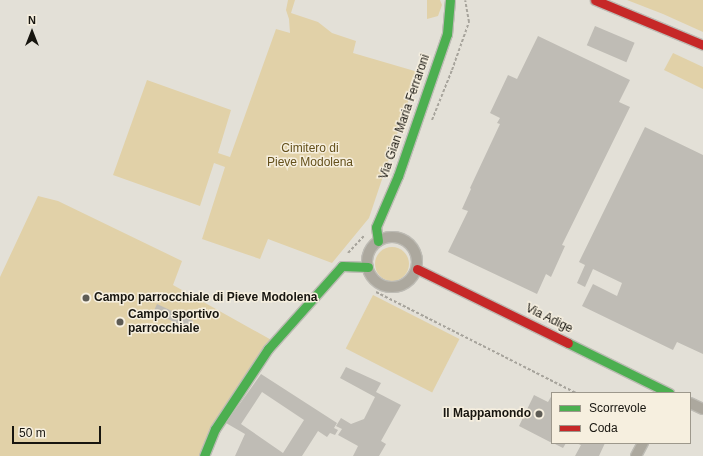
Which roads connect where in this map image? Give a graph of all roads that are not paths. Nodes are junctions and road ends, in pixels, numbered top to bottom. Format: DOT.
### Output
graph roads {
  1 [pos="450,0"];
  2 [pos="595,0"];
  3 [pos="703,45"];
  4 [pos="378,241"];
  5 [pos="368,267"];
  6 [pos="417,269"];
  7 [pos="667,392"];
  8 [pos="691,404"];
  9 [pos="703,410"];
  10 [pos="642,444"];
  11 [pos="204,456"];
  12 [pos="636,456"];
  1 -- 4 [label="street, Via Gian Maria Ferraroni"];
  2 -- 3 [label="street"];
  4 -- 5 [label="street"];
  4 -- 6 [label="street"];
  5 -- 6 [label="street"];
  5 -- 11 [label="street"];
  6 -- 7 [label="street, Via Adige"];
  8 -- 9 [label="street"];
  10 -- 12 [label="street"];
}
